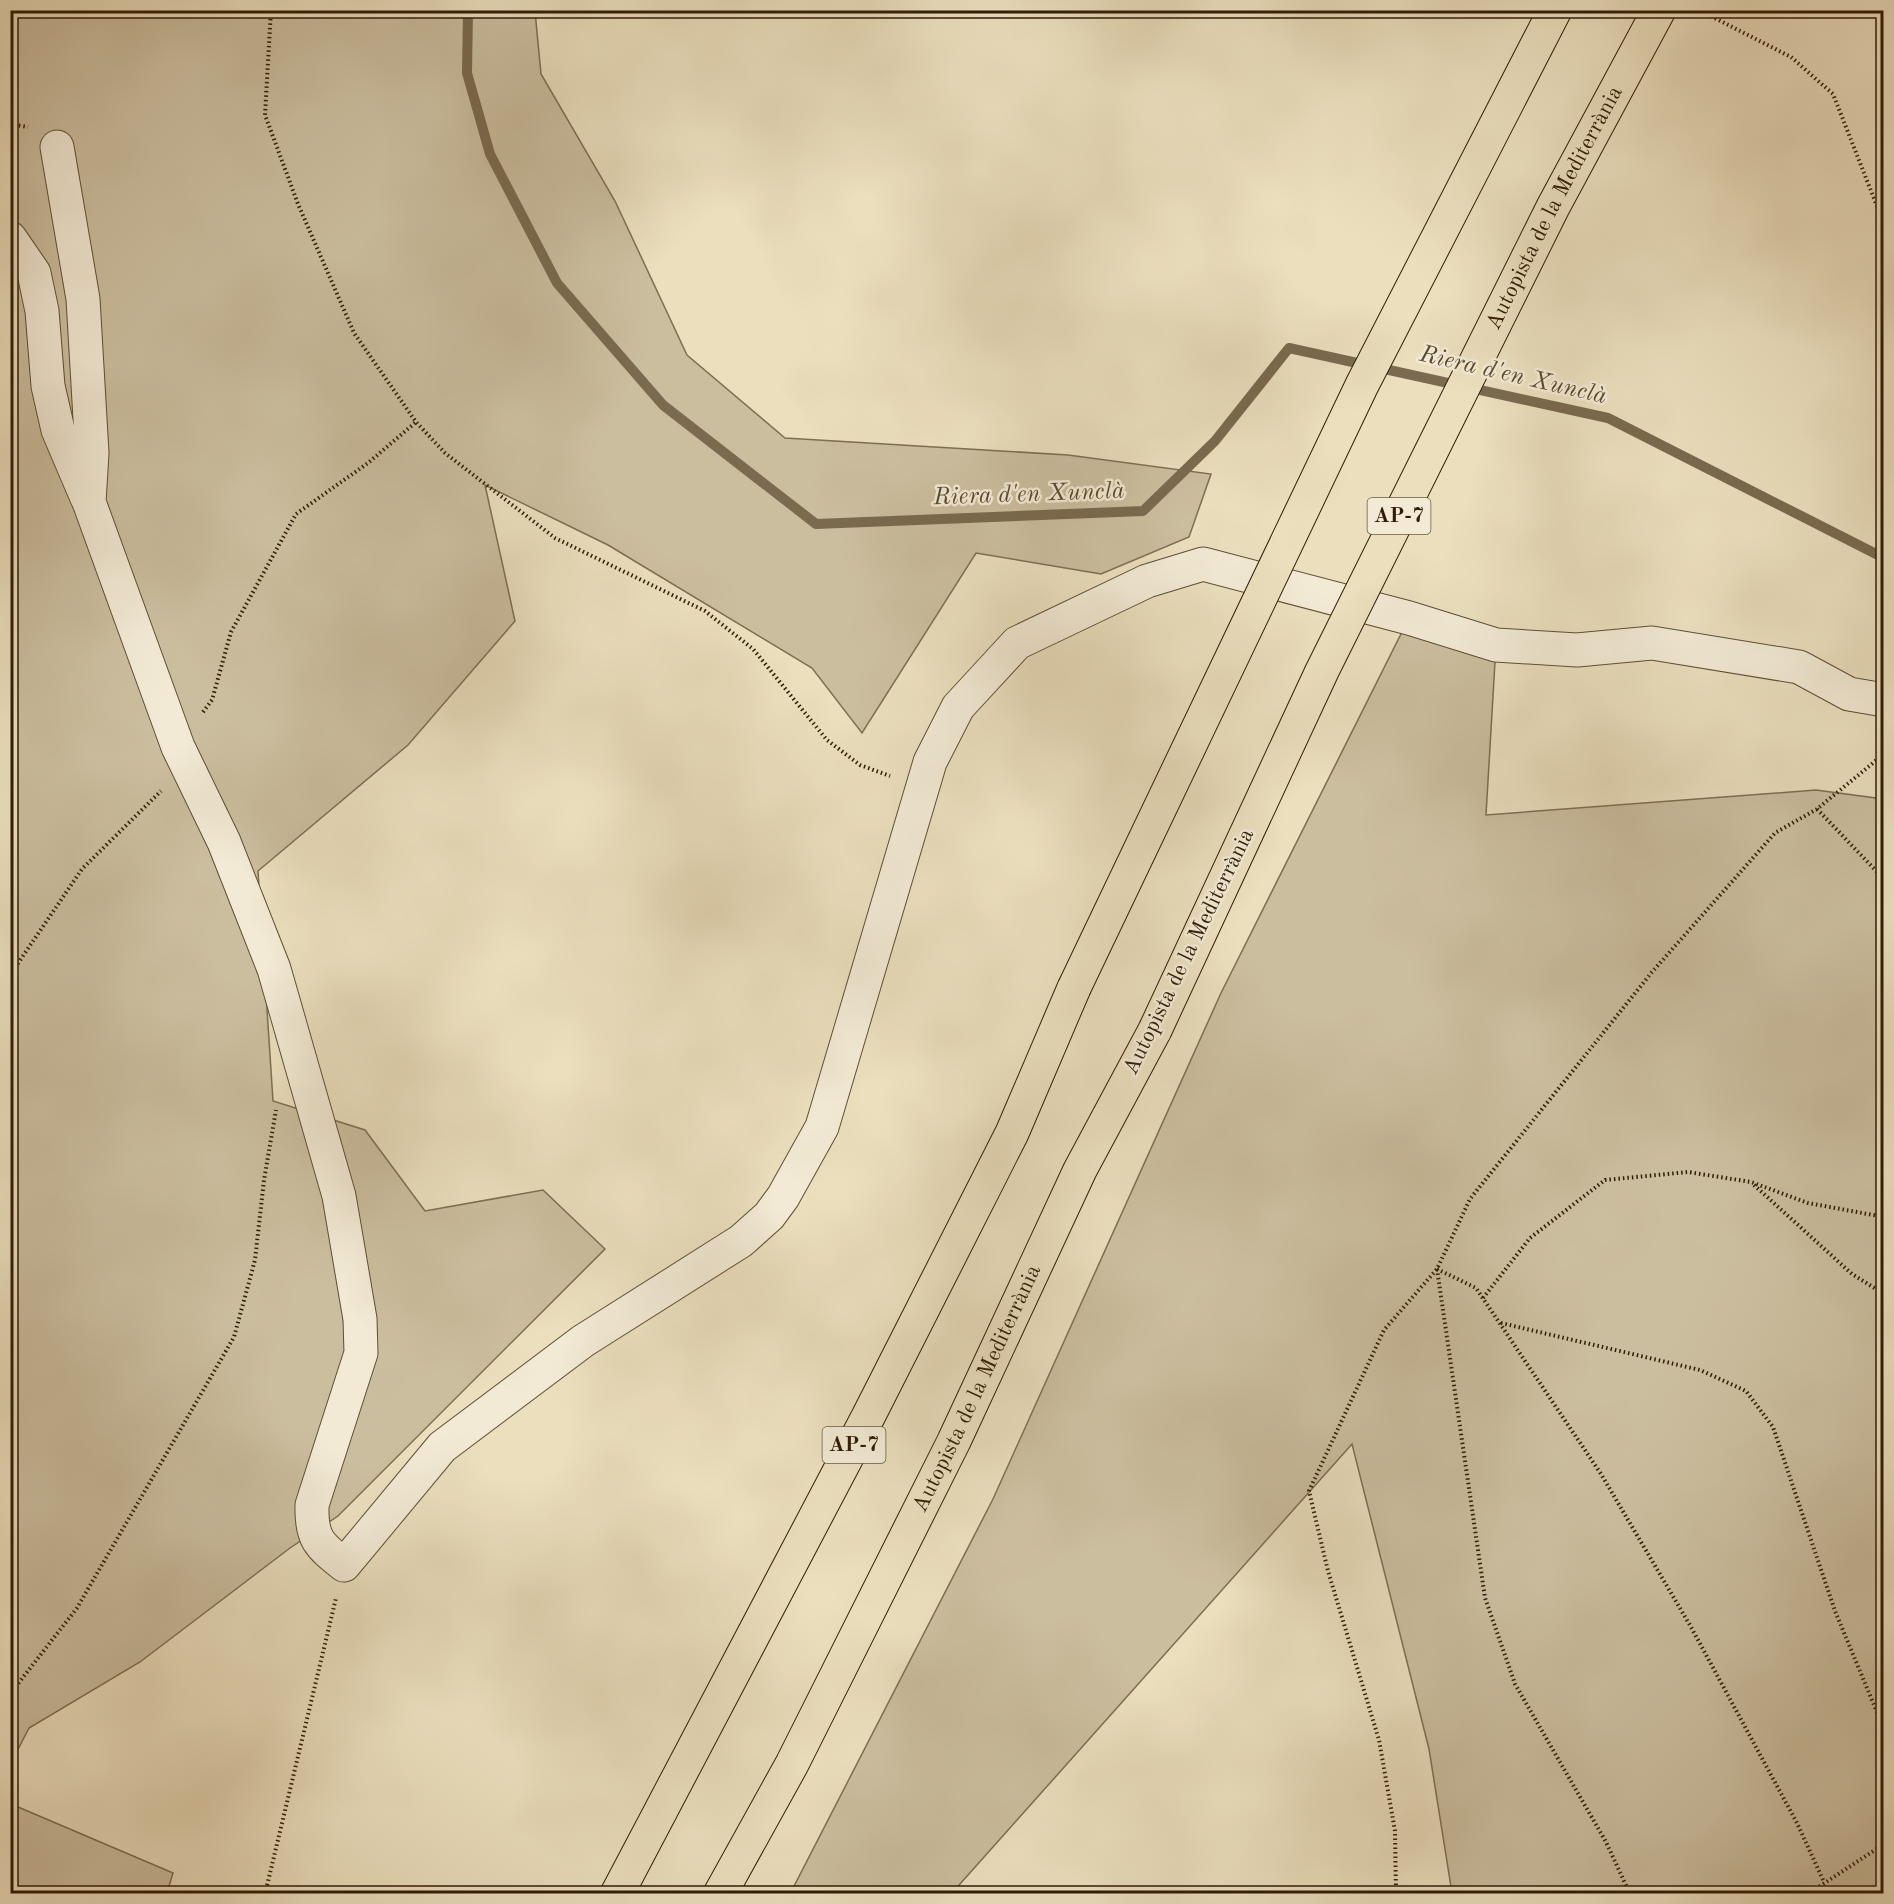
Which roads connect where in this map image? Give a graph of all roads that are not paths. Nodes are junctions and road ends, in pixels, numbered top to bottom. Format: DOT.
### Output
graph roads {
  1 [pos="1555,10"];
  2 [pos="1659,10"];
  3 [pos="57,147"];
  4 [pos="10,238"];
  5 [pos="89,502"];
  6 [pos="1884,700"];
  7 [pos="617,1893"];
  8 [pos="720,1893"];
  1 -- 7 [label="highway, AP-7, bridge"];
  2 -- 8 [label="highway, Autopista de la Mediterrània / AP-7, bridge"];
  3 -- 5 [label="street"];
  4 -- 5 [label="street"];
  5 -- 6 [label="street"];
}
